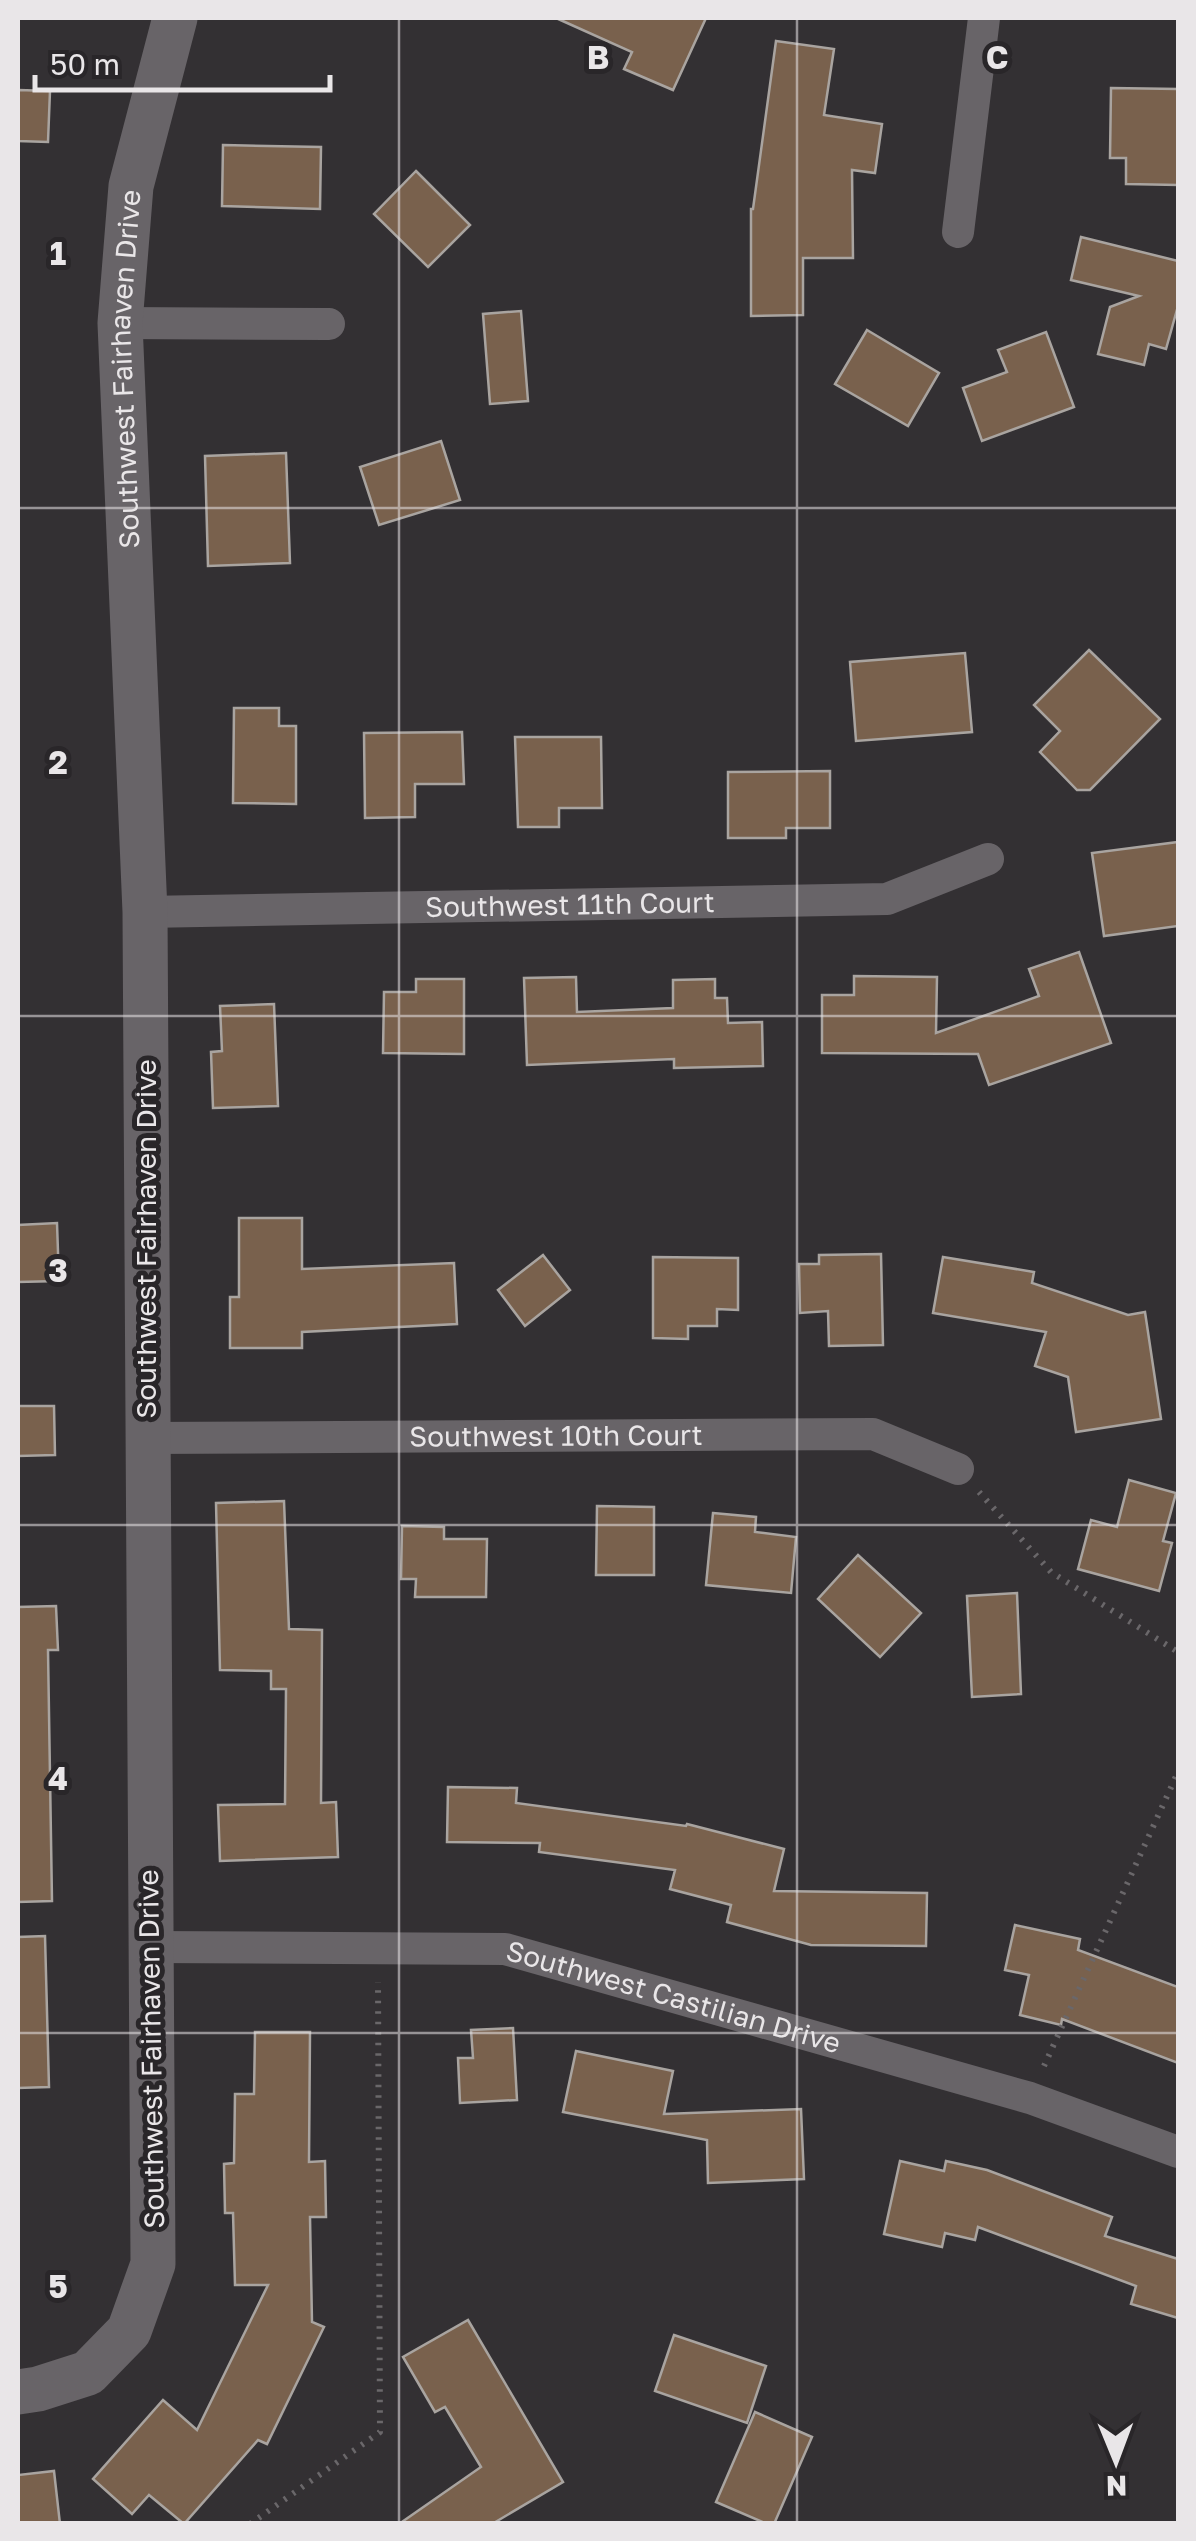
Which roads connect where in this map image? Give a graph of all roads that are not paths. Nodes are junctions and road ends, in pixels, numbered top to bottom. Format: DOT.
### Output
graph roads {
  1 [pos="176,18"];
  2 [pos="984,18"];
  3 [pos="958,232"];
  4 [pos="120,323"];
  5 [pos="330,324"];
  6 [pos="988,860"];
  7 [pos="145,912"];
  8 [pos="146,1438"];
  9 [pos="958,1469"];
  10 [pos="150,1947"];
  11 [pos="1178,2152"];
  12 [pos="18,2392"];
  1 -- 4 [label="street, Southwest Fairhaven Drive"];
  2 -- 3 [label="street"];
  4 -- 5 [label="street"];
  4 -- 7 [label="street, Southwest Fairhaven Drive"];
  6 -- 7 [label="street, Southwest 11th Court"];
  7 -- 8 [label="street, Southwest Fairhaven Drive"];
  8 -- 9 [label="street, Southwest 10th Court"];
  8 -- 10 [label="street, Southwest Fairhaven Drive"];
  10 -- 11 [label="street, Southwest Castilian Drive"];
  10 -- 12 [label="street, Southwest Fairhaven Drive"];
}
